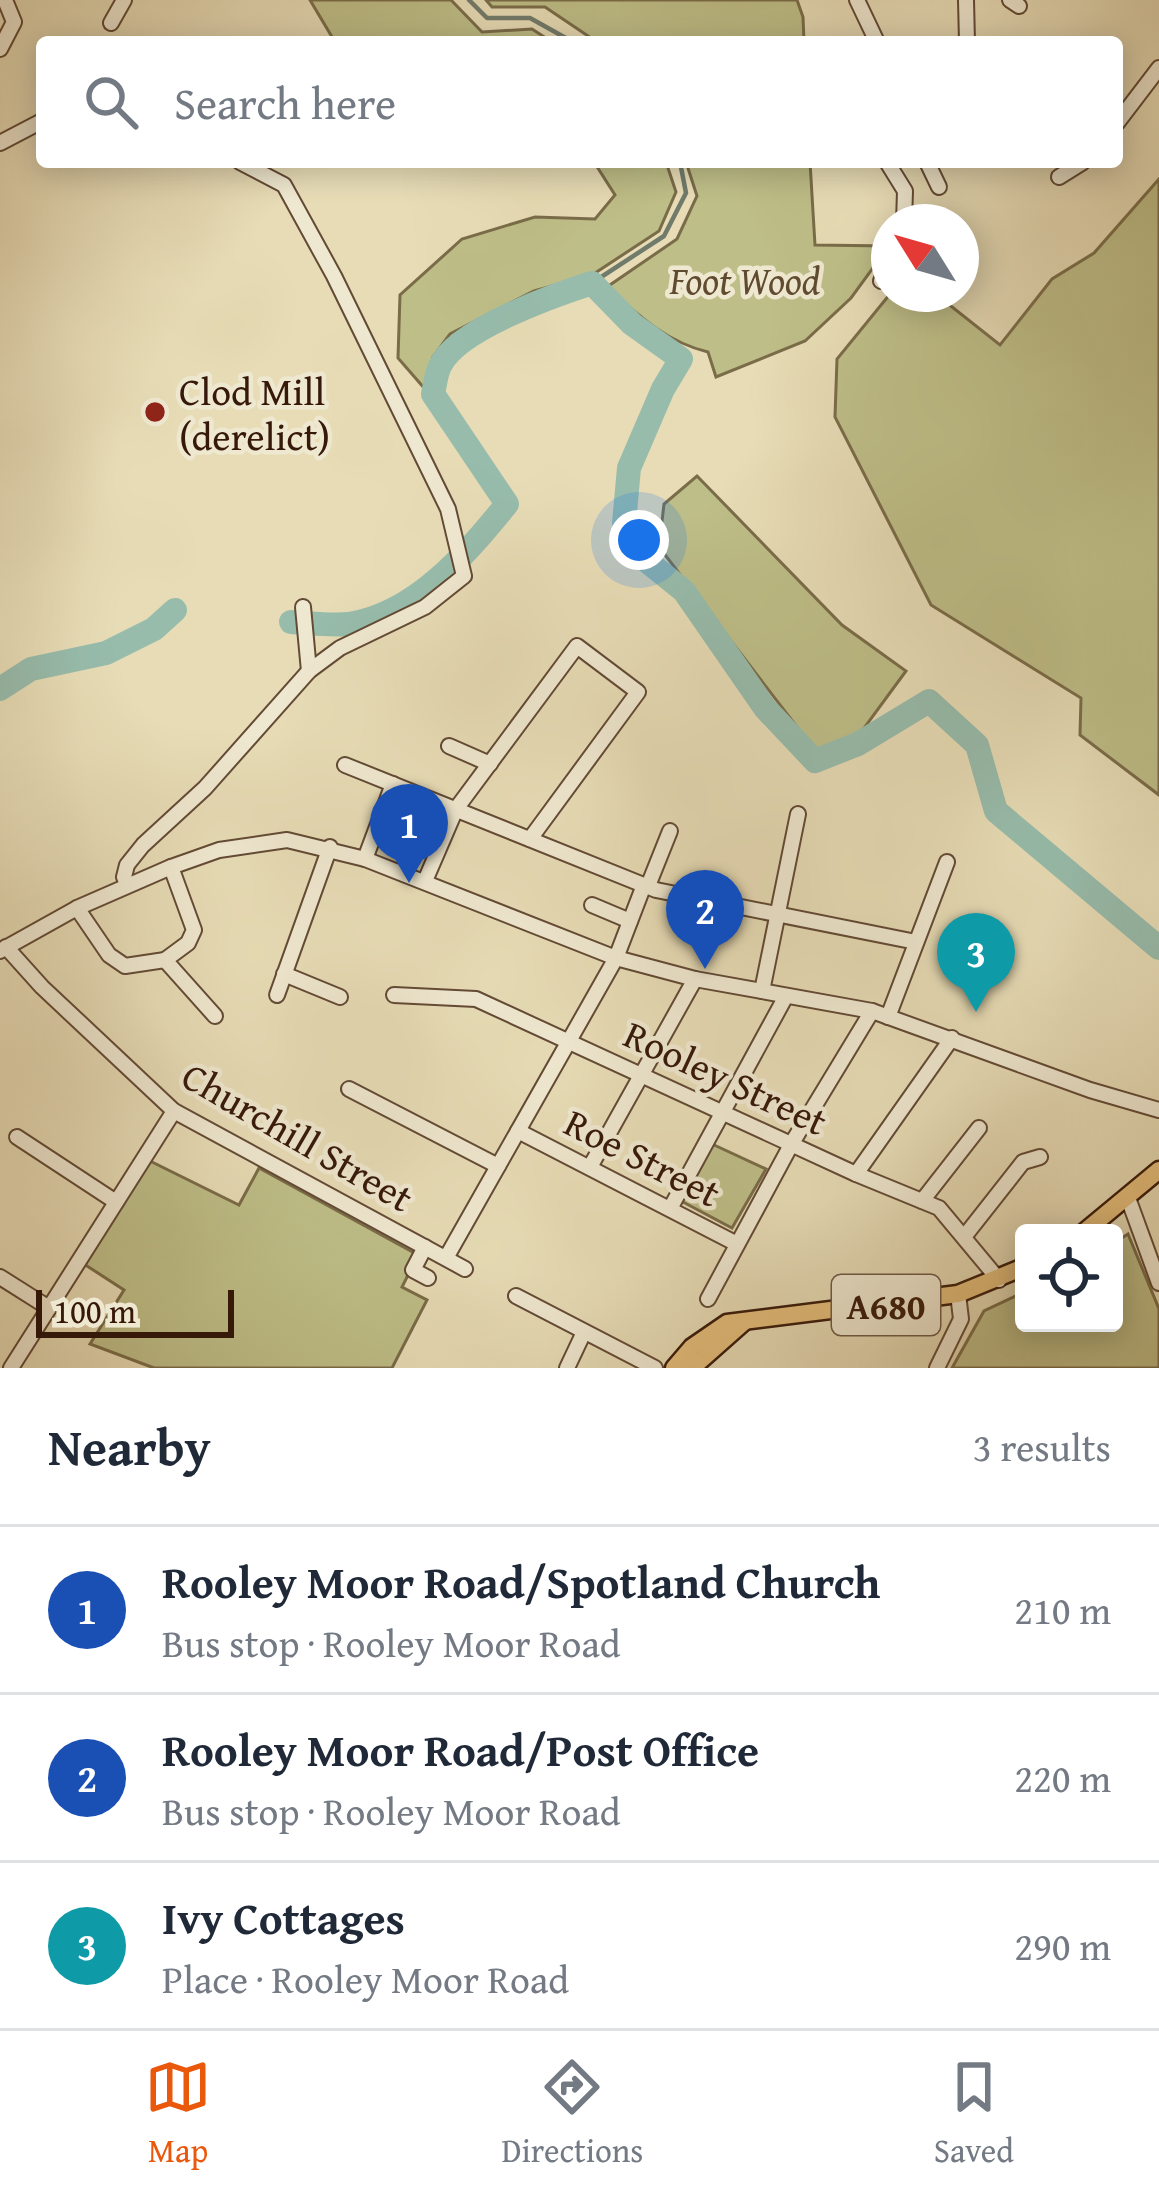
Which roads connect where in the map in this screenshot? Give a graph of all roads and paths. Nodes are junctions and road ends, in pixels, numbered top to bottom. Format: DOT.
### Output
graph roads {
  1 [pos="5,0"];
  2 [pos="124,0"];
  3 [pos="857,0"];
  4 [pos="966,0"];
  5 [pos="111,23"];
  6 [pos="874,36"];
  7 [pos="967,36"];
  8 [pos="0,49"];
  9 [pos="1159,68"];
  10 [pos="1123,115"];
  11 [pos="36,124"];
  12 [pos="0,143"];
  13 [pos="251,168"];
  14 [pos="891,168"];
  15 [pos="930,168"];
  16 [pos="1074,168"];
  17 [pos="1059,178"];
  18 [pos="939,187"];
  19 [pos="905,204"];
  20 [pos="303,607"];
  21 [pos="309,670"];
  22 [pos="449,746"];
  23 [pos="490,764"];
  24 [pos="345,765"];
  25 [pos="393,784"];
  26 [pos="456,809"];
  27 [pos="798,814"];
  28 [pos="670,831"];
  29 [pos="530,839"];
  30 [pos="329,848"];
  31 [pos="365,859"];
  32 [pos="947,862"];
  33 [pos="171,867"];
  34 [pos="425,881"];
  35 [pos="127,884"];
  36 [pos="646,886"];
  37 [pos="592,905"];
  38 [pos="76,908"];
  39 [pos="778,914"];
  40 [pos="630,921"];
  41 [pos="916,942"];
  42 [pos="3,949"];
  43 [pos="616,958"];
  44 [pos="165,960"];
  45 [pos="284,974"];
  46 [pos="695,979"];
  47 [pos="762,992"];
  48 [pos="277,995"];
  49 [pos="394,995"];
  50 [pos="786,996"];
  51 [pos="340,997"];
  52 [pos="872,1011"];
  53 [pos="215,1016"];
  54 [pos="888,1017"];
  55 [pos="952,1038"];
  56 [pos="566,1040"];
  57 [pos="643,1074"];
  58 [pos="350,1089"];
  59 [pos="1159,1110"];
  60 [pos="174,1111"];
  61 [pos="723,1112"];
  62 [pos="979,1128"];
  63 [pos="518,1130"];
  64 [pos="16,1137"];
  65 [pos="792,1144"];
  66 [pos="1040,1157"];
  67 [pos="498,1166"];
  68 [pos="590,1167"];
  69 [pos="1159,1170"];
  70 [pos="856,1174"];
  71 [pos="1128,1198"];
  72 [pos="922,1201"];
  73 [pos="116,1202"];
  74 [pos="671,1208"];
  75 [pos="1095,1224"];
  76 [pos="964,1238"];
  77 [pos="737,1244"];
  78 [pos="424,1247"];
  79 [pos="446,1258"];
  80 [pos="465,1269"];
  81 [pos="1015,1272"];
  82 [pos="0,1277"];
  83 [pos="428,1278"];
  84 [pos="999,1280"];
  85 [pos="1159,1283"];
  86 [pos="958,1294"];
  87 [pos="516,1296"];
  88 [pos="708,1299"];
  89 [pos="49,1308"];
  90 [pos="744,1322"];
  91 [pos="584,1332"];
  92 [pos="11,1368"];
  93 [pos="567,1368"];
  94 [pos="655,1368"];
  95 [pos="674,1368"];
  96 [pos="692,1368"];
  97 [pos="937,1368"];
  1 -- 8 [label="street"];
  2 -- 5 [label="street"];
  3 -- 6 [label="street"];
  4 -- 7 [label="street"];
  9 -- 10 [label="street"];
  11 -- 12 [label="street"];
  13 -- 21 [label="street"];
  14 -- 19 [label="street"];
  15 -- 18 [label="street"];
  16 -- 17 [label="street"];
  20 -- 21 [label="street"];
  21 -- 35 [label="street"];
  22 -- 23 [label="street"];
  23 -- 26 [label="street"];
  23 -- 29 [label="street"];
  24 -- 25 [label="street"];
  25 -- 26 [label="street"];
  25 -- 31 [label="street"];
  26 -- 29 [label="street"];
  26 -- 34 [label="street"];
  27 -- 39 [label="street"];
  28 -- 36 [label="street"];
  29 -- 36 [label="street"];
  30 -- 31 [label="street"];
  30 -- 33 [label="street"];
  30 -- 45 [label="street"];
  31 -- 34 [label="street"];
  32 -- 41 [label="street"];
  33 -- 35 [label="street"];
  33 -- 44 [label="street"];
  34 -- 43 [label="street"];
  35 -- 38 [label="street"];
  36 -- 39 [label="street"];
  36 -- 40 [label="street"];
  37 -- 40 [label="street"];
  38 -- 42 [label="street"];
  38 -- 44 [label="street"];
  39 -- 41 [label="street"];
  39 -- 47 [label="street"];
  40 -- 43 [label="street"];
  41 -- 54 [label="street"];
  42 -- 60 [label="street, Churchill Street"];
  43 -- 46 [label="street"];
  43 -- 56 [label="street"];
  44 -- 53 [label="street"];
  45 -- 48 [label="street"];
  45 -- 51 [label="street"];
  46 -- 47 [label="street"];
  46 -- 57 [label="street"];
  47 -- 50 [label="street"];
  49 -- 56 [label="street, Rooley Street"];
  50 -- 52 [label="street"];
  50 -- 61 [label="street"];
  52 -- 54 [label="street"];
  52 -- 65 [label="street"];
  54 -- 55 [label="street"];
  55 -- 59 [label="street"];
  55 -- 70 [label="street"];
  56 -- 57 [label="street, Rooley Street"];
  56 -- 63 [label="street"];
  57 -- 61 [label="street, Rooley Street"];
  57 -- 68 [label="street"];
  58 -- 67 [label="street"];
  60 -- 73 [label="street"];
  60 -- 78 [label="street, Churchill Street"];
  61 -- 65 [label="street, Rooley Street"];
  61 -- 74 [label="street"];
  62 -- 72 [label="street"];
  63 -- 67 [label="street"];
  63 -- 68 [label="street, Roe Street"];
  64 -- 73 [label="street"];
  65 -- 70 [label="street, Rooley Street"];
  65 -- 77 [label="street"];
  66 -- 76 [label="street"];
  67 -- 79 [label="street"];
  68 -- 74 [label="street, Roe Street"];
  69 -- 71 [label="main road"];
  70 -- 72 [label="street, Rooley Street"];
  71 -- 75 [label="main road"];
  71 -- 85 [label="street"];
  72 -- 76 [label="street, Rooley Street"];
  73 -- 89 [label="street"];
  74 -- 77 [label="street, Roe Street"];
  76 -- 84 [label="street, Rooley Street"];
  77 -- 88 [label="street"];
  78 -- 79 [label="street, Churchill Street"];
  78 -- 83 [label="street"];
  79 -- 80 [label="street, Churchill Street"];
  81 -- 84 [label="main road, A680"];
  82 -- 89 [label="street"];
  84 -- 86 [label="main road, A680"];
  86 -- 90 [label="main road, A680"];
  86 -- 97 [label="street"];
  87 -- 91 [label="street"];
  89 -- 92 [label="street"];
  90 -- 95 [label="main road, A680"];
  90 -- 96 [label="main road"];
  91 -- 93 [label="street"];
  91 -- 94 [label="street"];
}
